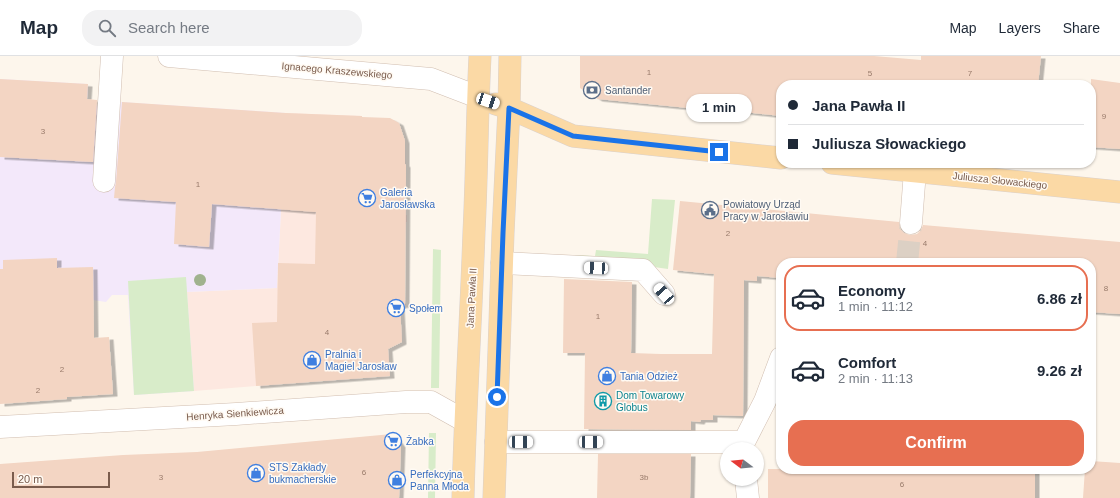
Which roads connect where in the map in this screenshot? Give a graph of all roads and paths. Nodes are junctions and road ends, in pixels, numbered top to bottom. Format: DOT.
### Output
graph roads {
  1 [pos="112,56"];
  2 [pos="169,56"];
  3 [pos="480,56"];
  4 [pos="510,56"];
  5 [pos="478,97"];
  6 [pos="509,108"];
  7 [pos="776,157"];
  8 [pos="884,168"];
  9 [pos="915,171"];
  10 [pos="104,181"];
  11 [pos="1120,192"];
  12 [pos="911,223"];
  13 [pos="502,263"];
  14 [pos="664,294"];
  15 [pos="776,371"];
  16 [pos="465,422"];
  17 [pos="0,427"];
  18 [pos="496,442"];
  19 [pos="746,442"];
  20 [pos="720,446"];
  21 [pos="747,486"];
  22 [pos="463,498"];
  23 [pos="494,498"];
  24 [pos="748,498"];
  1 -- 10 [label="street"];
  2 -- 5 [label="street, Ignacego Kraszewskiego"];
  3 -- 5 [label="main road, Jana Pawła II"];
  4 -- 6 [label="main road"];
  5 -- 6 [label="main road"];
  5 -- 16 [label="main road, Jana Pawła II"];
  6 -- 7 [label="main road"];
  6 -- 13 [label="main road"];
  8 -- 9 [label="main road, Juliusza Słowackiego"];
  9 -- 11 [label="main road, Juliusza Słowackiego"];
  9 -- 12 [label="street"];
  13 -- 14 [label="street"];
  13 -- 18 [label="main road"];
  15 -- 19 [label="street"];
  16 -- 17 [label="street, Henryka Sienkiewicza"];
  16 -- 22 [label="main road, Jana Pawła II"];
  18 -- 20 [label="street"];
  18 -- 23 [label="main road"];
  21 -- 24 [label="street"];
}
